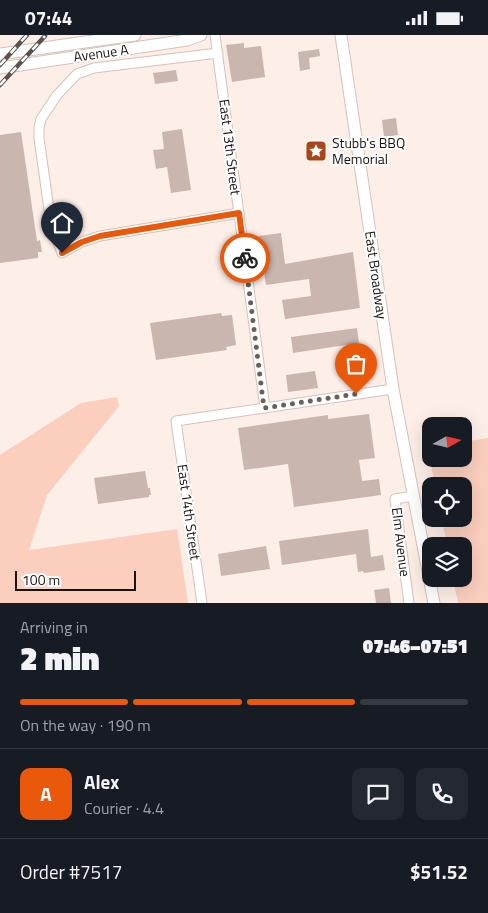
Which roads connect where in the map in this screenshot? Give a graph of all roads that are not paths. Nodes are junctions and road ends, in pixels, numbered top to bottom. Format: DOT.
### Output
graph roads {
  1 [pos="135,35"];
  2 [pos="201,35"];
  3 [pos="215,35"];
  4 [pos="342,35"];
  5 [pos="218,53"];
  6 [pos="0,54"];
  7 [pos="0,68"];
  8 [pos="239,213"];
  9 [pos="393,389"];
  10 [pos="264,408"];
  11 [pos="414,496"];
  12 [pos="202,603"];
  13 [pos="409,603"];
  14 [pos="434,603"];
  1 -- 6 [label="main road, Avenue A"];
  2 -- 7 [label="main road, Avenue A"];
  3 -- 5 [label="street, East 13th Street"];
  4 -- 9 [label="main road, East Broadway"];
  5 -- 8 [label="street, East 13th Street"];
  5 -- 8 [label="street"];
  8 -- 10 [label="street, East 13th Street"];
  9 -- 10 [label="street"];
  9 -- 11 [label="main road, East Broadway"];
  10 -- 12 [label="street, East 14th Street"];
  11 -- 13 [label="street, Elm Avenue"];
  11 -- 14 [label="main road, East Broadway"];
}
